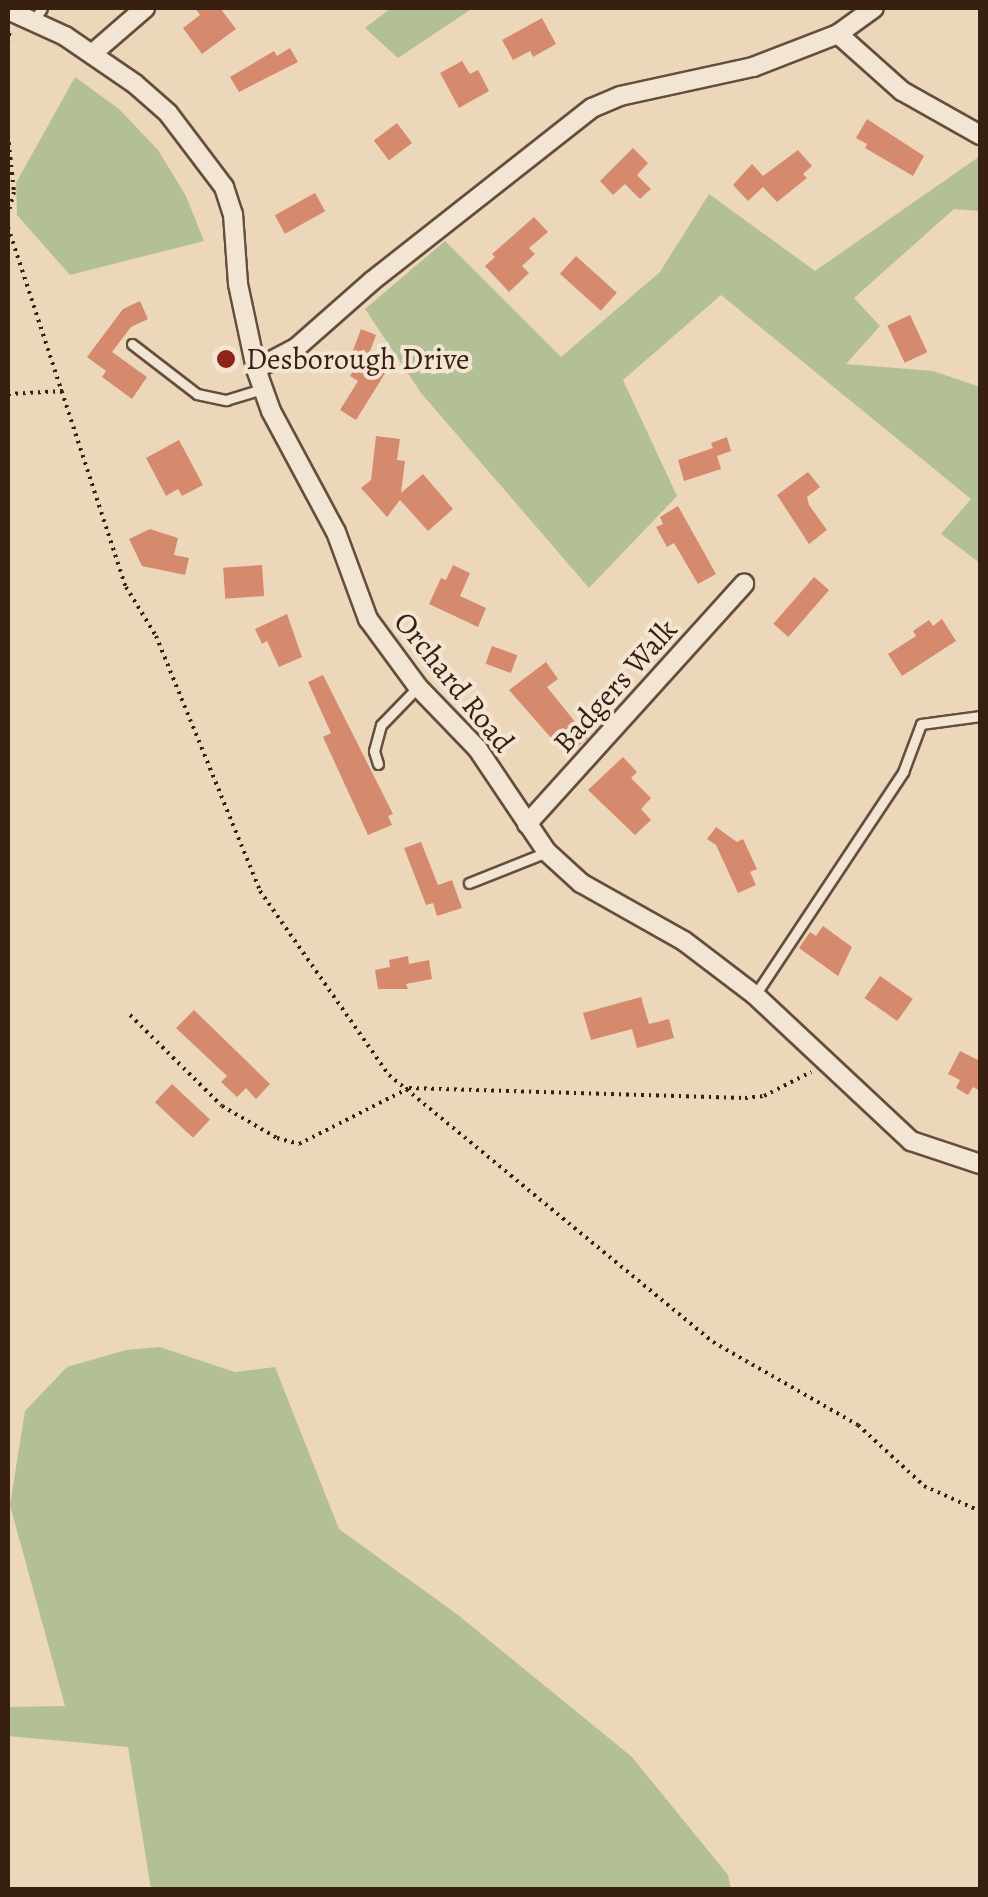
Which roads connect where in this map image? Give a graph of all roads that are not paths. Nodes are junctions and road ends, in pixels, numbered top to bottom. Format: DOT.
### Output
graph roads {
  1 [pos="145,8"];
  2 [pos="874,8"];
  3 [pos="8,10"];
  4 [pos="38,14"];
  5 [pos="838,34"];
  6 [pos="94,53"];
  7 [pos="980,135"];
  8 [pos="132,344"];
  9 [pos="256,369"];
  10 [pos="263,388"];
  11 [pos="744,584"];
  12 [pos="418,687"];
  13 [pos="980,716"];
  14 [pos="378,764"];
  15 [pos="527,824"];
  16 [pos="547,852"];
  17 [pos="469,883"];
  18 [pos="756,995"];
  19 [pos="979,1164"];
  1 -- 6 [label="street"];
  2 -- 5 [label="street"];
  3 -- 4 [label="street, Orchard Road"];
  4 -- 6 [label="street, Orchard Road"];
  5 -- 7 [label="street"];
  5 -- 9 [label="street"];
  6 -- 9 [label="street, Orchard Road"];
  8 -- 10 [label="lane"];
  9 -- 10 [label="street, Orchard Road"];
  10 -- 12 [label="street, Orchard Road"];
  11 -- 15 [label="street, Badgers Walk"];
  12 -- 14 [label="lane"];
  12 -- 15 [label="street, Orchard Road"];
  13 -- 18 [label="lane"];
  15 -- 16 [label="street, Orchard Road"];
  16 -- 17 [label="lane"];
  16 -- 18 [label="street, Orchard Road"];
  18 -- 19 [label="street, Orchard Road"];
}
